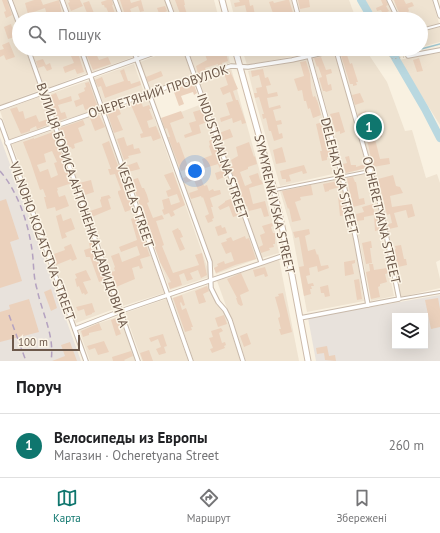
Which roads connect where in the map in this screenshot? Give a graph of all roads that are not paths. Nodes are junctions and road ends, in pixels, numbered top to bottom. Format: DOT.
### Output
graph roads {
  1 [pos="10,0"];
  2 [pos="62,0"];
  3 [pos="115,0"];
  4 [pos="167,0"];
  5 [pos="222,0"];
  6 [pos="294,0"];
  7 [pos="390,0"];
  8 [pos="435,0"];
  9 [pos="14,12"];
  10 [pos="66,12"];
  11 [pos="119,12"];
  12 [pos="171,12"];
  13 [pos="225,12"];
  14 [pos="297,12"];
  15 [pos="395,12"];
  16 [pos="440,16"];
  17 [pos="440,25"];
  18 [pos="428,28"];
  19 [pos="440,50"];
  20 [pos="428,52"];
  21 [pos="30,56"];
  22 [pos="84,56"];
  23 [pos="136,56"];
  24 [pos="147,56"];
  25 [pos="188,56"];
  26 [pos="237,56"];
  27 [pos="309,56"];
  28 [pos="338,56"];
  29 [pos="137,60"];
  30 [pos="240,67"];
  31 [pos="91,75"];
  32 [pos="196,77"];
  33 [pos="43,92"];
  34 [pos="149,93"];
  35 [pos="0,108"];
  36 [pos="103,109"];
  37 [pos="0,121"];
  38 [pos="55,126"];
  39 [pos="8,143"];
  40 [pos="372,171"];
  41 [pos="342,176"];
  42 [pos="274,190"];
  43 [pos="288,254"];
  44 [pos="261,262"];
  45 [pos="212,280"];
  46 [pos="440,292"];
  47 [pos="168,296"];
  48 [pos="400,299"];
  49 [pos="368,305"];
  50 [pos="121,311"];
  51 [pos="300,318"];
  52 [pos="75,329"];
  53 [pos="86,361"];
  54 [pos="138,361"];
  55 [pos="191,361"];
  56 [pos="243,361"];
  57 [pos="308,361"];
  1 -- 9 [label="street"];
  2 -- 10 [label="street"];
  3 -- 11 [label="street"];
  4 -- 12 [label="street"];
  5 -- 13 [label="main road"];
  6 -- 14 [label="street"];
  7 -- 15 [label="street"];
  8 -- 16 [label="street"];
  17 -- 18 [label="lane"];
  19 -- 20 [label="street"];
  21 -- 33 [label="street, ВУЛИЦЯ БОРИСА АНТОНЕНКА-ДАВИДОВИЧА"];
  22 -- 31 [label="street, VESELA STREET"];
  23 -- 29 [label="street"];
  24 -- 29 [label="street"];
  25 -- 32 [label="street, INDUSTRIALNA STREET"];
  26 -- 30 [label="main road, SYMYRENKIVSKA STREET"];
  27 -- 30 [label="street, ОЧЕРЕТЯНИЙ ПРОВУЛОК"];
  27 -- 41 [label="street, DELEHATSKA STREET"];
  28 -- 40 [label="street, OCHERETYANA STREET"];
  29 -- 31 [label="street"];
  29 -- 34 [label="street"];
  30 -- 32 [label="street, ОЧЕРЕТЯНИЙ ПРОВУЛОК"];
  30 -- 42 [label="main road, SYMYRENKIVSKA STREET"];
  31 -- 33 [label="street"];
  31 -- 36 [label="street, VESELA STREET"];
  32 -- 34 [label="street, ОЧЕРЕТЯНИЙ ПРОВУЛОК"];
  32 -- 44 [label="street, INDUSTRIALNA STREET"];
  33 -- 35 [label="street"];
  33 -- 38 [label="street, ВУЛИЦЯ БОРИСА АНТОНЕНКА-ДАВИДОВИЧА"];
  34 -- 36 [label="street, ОЧЕРЕТЯНИЙ ПРОВУЛОК"];
  34 -- 45 [label="street"];
  36 -- 38 [label="street, ОЧЕРЕТЯНИЙ ПРОВУЛОК"];
  36 -- 47 [label="street, VESELA STREET"];
  37 -- 39 [label="street, VILNOHO KOZATSTVA STREET"];
  38 -- 39 [label="street, ОЧЕРЕТЯНИЙ ПРОВУЛОК"];
  38 -- 50 [label="street, ВУЛИЦЯ БОРИСА АНТОНЕНКА-ДАВИДОВИЧА"];
  39 -- 52 [label="street, VILNOHO KOZATSTVA STREET"];
  40 -- 41 [label="lane"];
  40 -- 48 [label="street, OCHERETYANA STREET"];
  41 -- 42 [label="lane"];
  41 -- 49 [label="street, DELEHATSKA STREET"];
  42 -- 43 [label="main road, SYMYRENKIVSKA STREET"];
  43 -- 44 [label="street"];
  43 -- 51 [label="main road, SYMYRENKIVSKA STREET"];
  44 -- 45 [label="street"];
  45 -- 47 [label="street"];
  45 -- 56 [label="street"];
  46 -- 48 [label="lane"];
  47 -- 50 [label="street"];
  47 -- 55 [label="street, VESELA STREET"];
  48 -- 49 [label="street"];
  49 -- 51 [label="street"];
  50 -- 52 [label="street"];
  50 -- 54 [label="street, ВУЛИЦЯ БОРИСА АНТОНЕНКА-ДАВИДОВИЧА"];
  51 -- 57 [label="main road, SYMYRENKIVSKA STREET"];
  52 -- 53 [label="street, VILNOHO KOZATSTVA STREET"];
}
